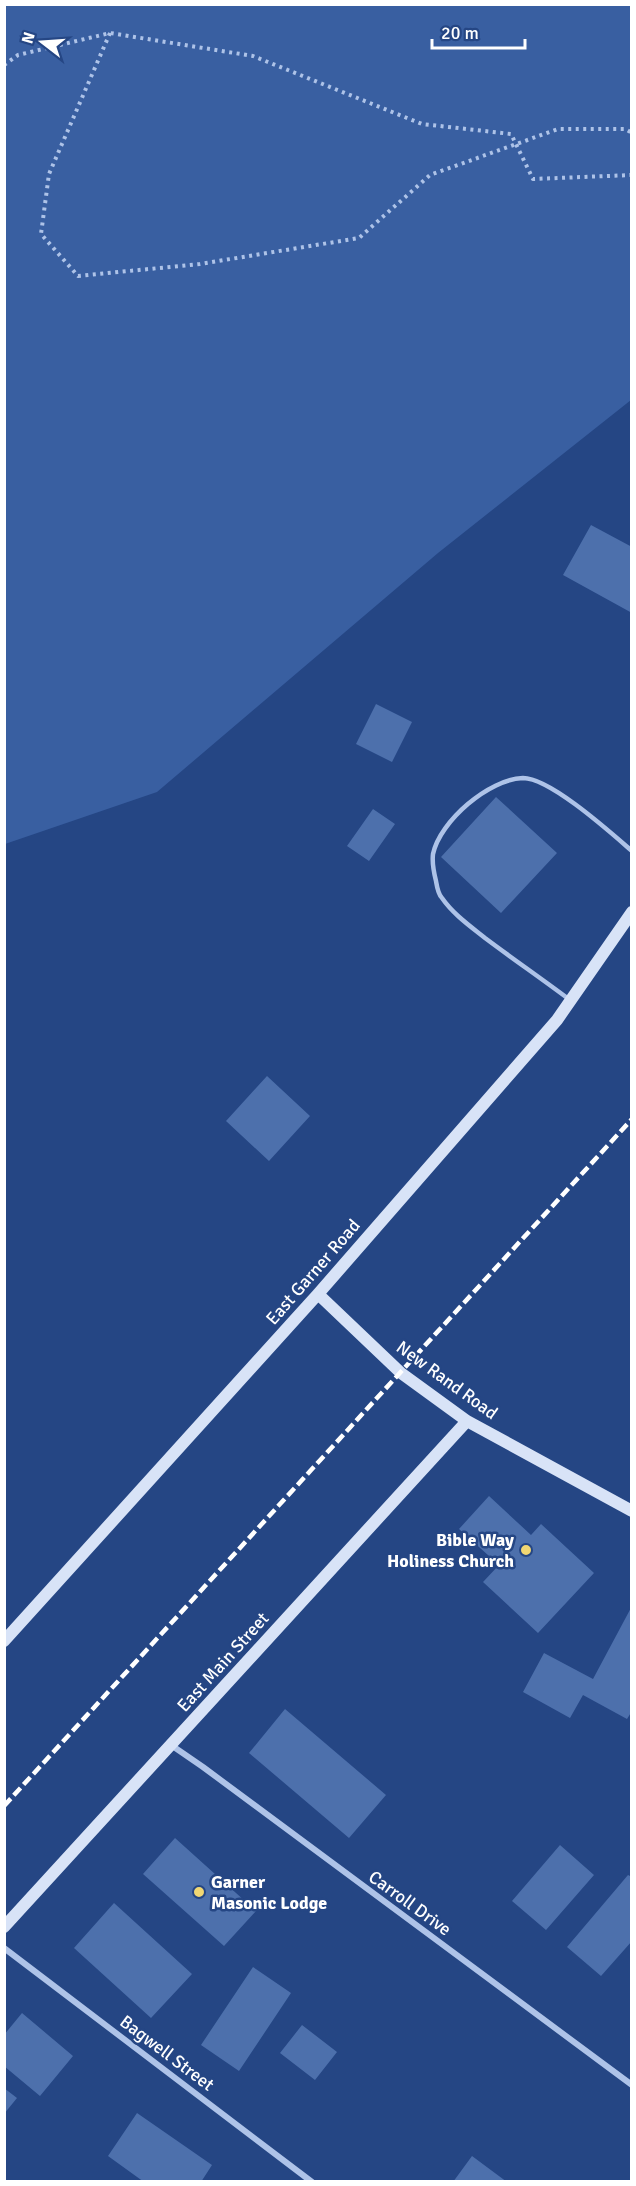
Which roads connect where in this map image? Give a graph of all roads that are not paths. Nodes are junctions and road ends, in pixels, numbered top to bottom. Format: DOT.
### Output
graph roads {
  1 [pos="632,851"];
  2 [pos="632,912"];
  3 [pos="571,1000"];
  4 [pos="318,1294"];
  5 [pos="467,1421"];
  6 [pos="632,1511"];
  7 [pos="4,1641"];
  8 [pos="171,1745"];
  9 [pos="4,1927"];
  10 [pos="4,1948"];
  11 [pos="632,2085"];
  12 [pos="312,2181"];
  1 -- 3 [label="lane"];
  2 -- 3 [label="street, East Garner Road"];
  3 -- 4 [label="street, East Garner Road"];
  4 -- 5 [label="street, New Rand Road"];
  4 -- 7 [label="street, East Garner Road"];
  5 -- 6 [label="street, New Rand Road"];
  5 -- 8 [label="street, East Main Street"];
  8 -- 9 [label="street, East Main Street"];
  8 -- 11 [label="street, Carroll Drive"];
  10 -- 12 [label="street, Bagwell Street"];
}
